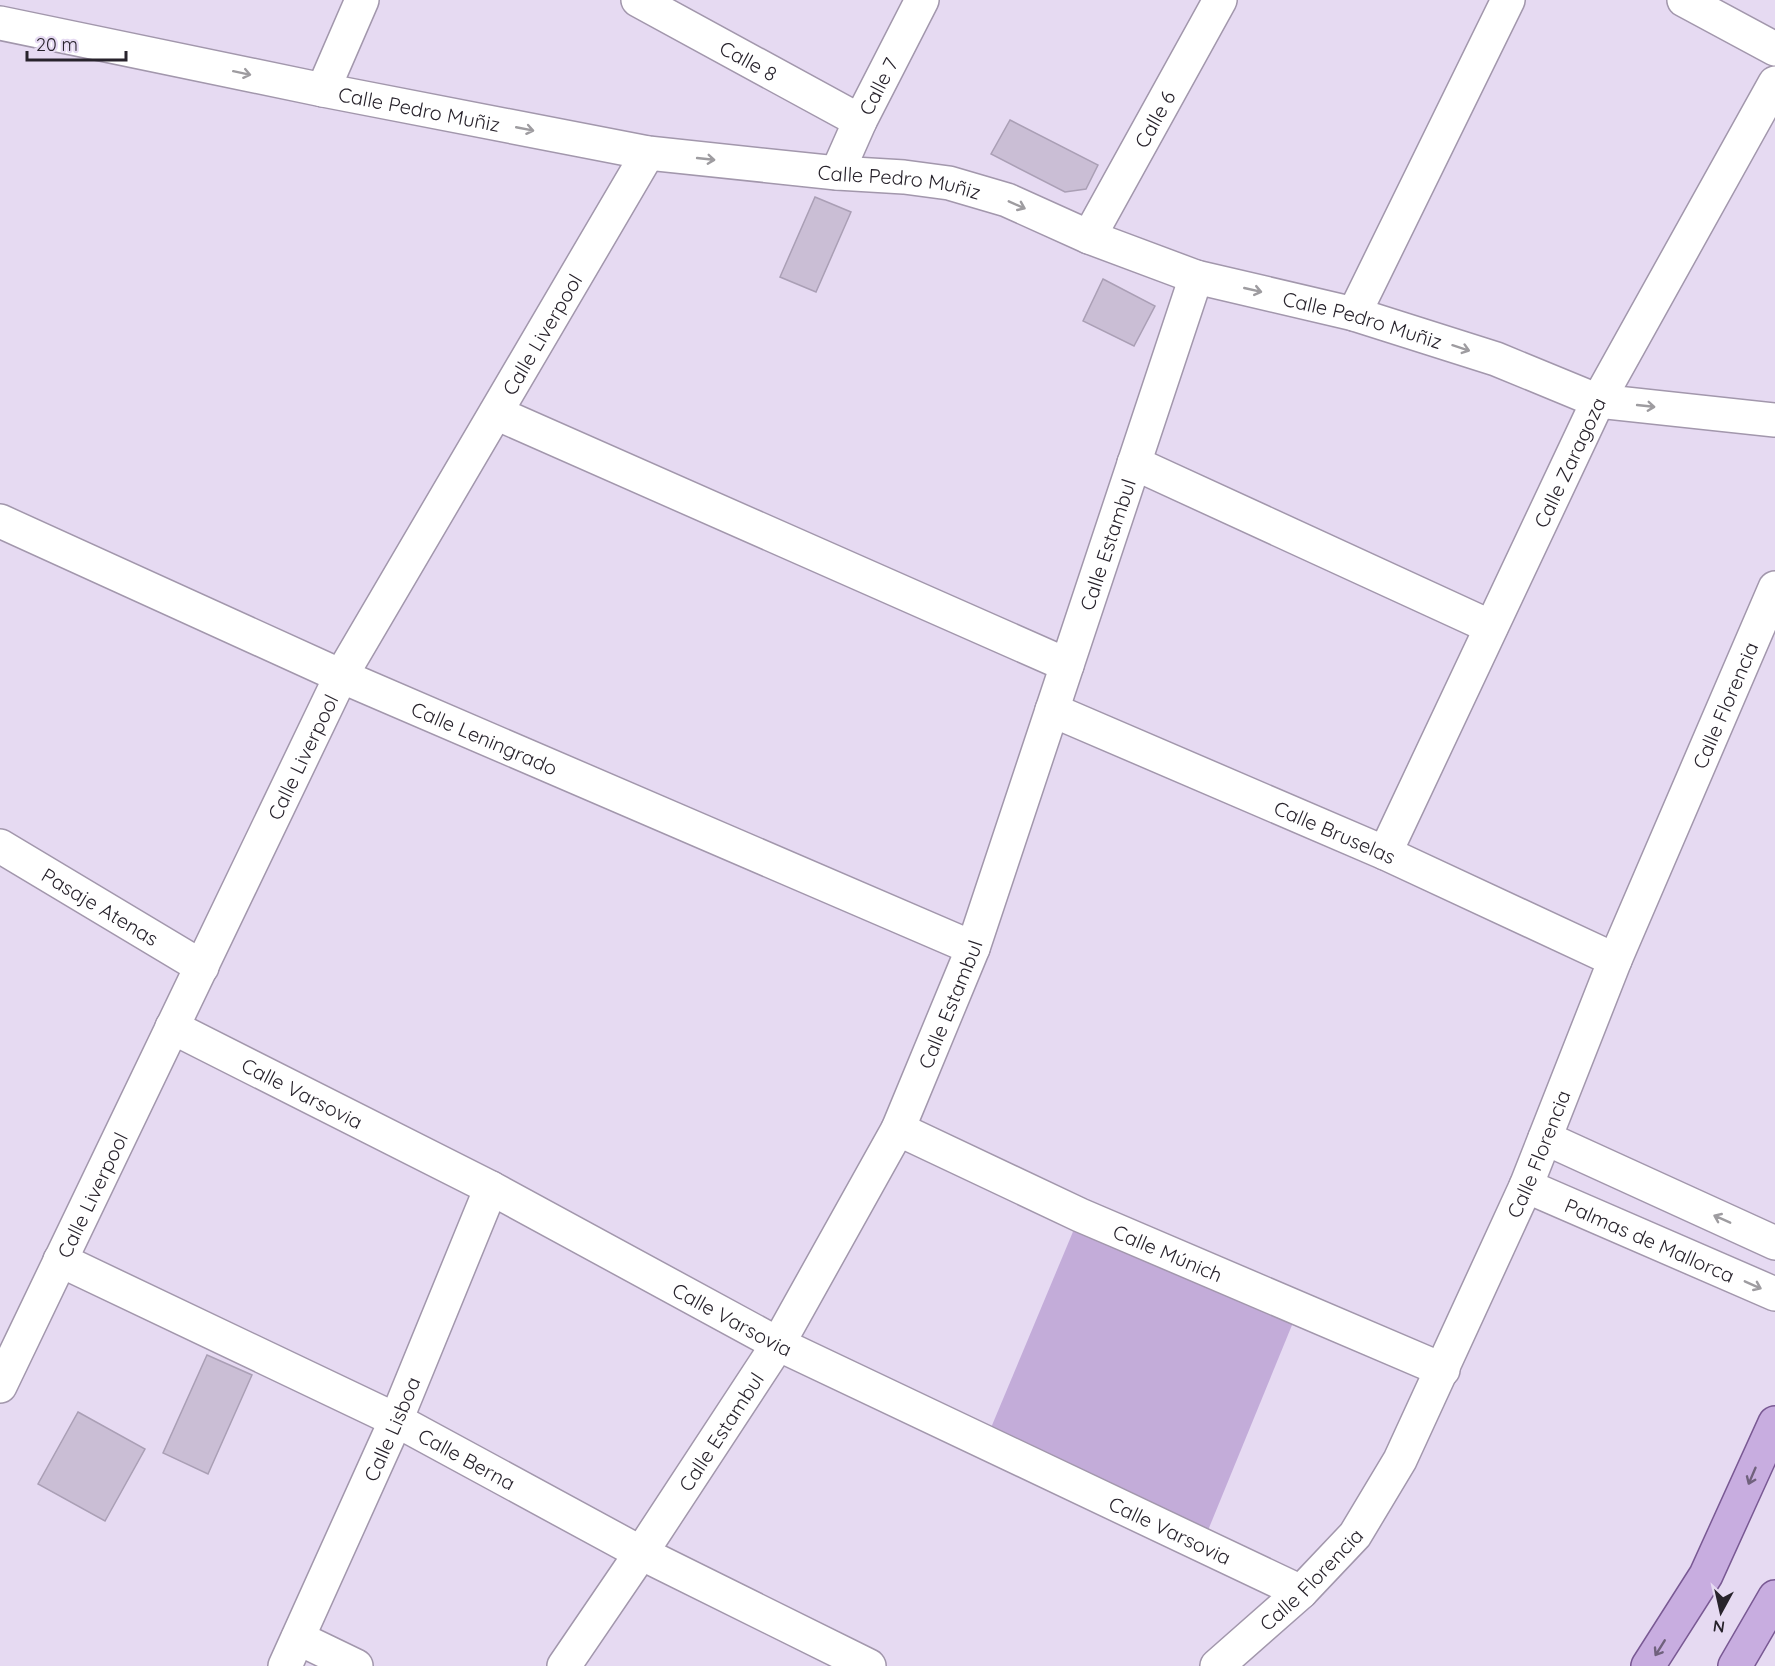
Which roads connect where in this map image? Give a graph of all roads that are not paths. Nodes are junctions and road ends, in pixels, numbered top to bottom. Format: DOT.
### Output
graph roads {
  1 [pos="362,0"];
  2 [pos="638,0"];
  3 [pos="922,0"];
  4 [pos="1220,0"];
  5 [pos="1508,0"];
  6 [pos="1684,0"];
  7 [pos="0,23"];
  8 [pos="1765,43"];
  9 [pos="1775,83"];
  10 [pos="323,90"];
  11 [pos="860,121"];
  12 [pos="648,153"];
  13 [pos="837,173"];
  14 [pos="1089,237"];
  15 [pos="1196,277"];
  16 [pos="1354,314"];
  17 [pos="1598,401"];
  18 [pos="496,413"];
  19 [pos="1775,420"];
  20 [pos="1134,464"];
  21 [pos="0,521"];
  22 [pos="1775,588"];
  23 [pos="1491,627"];
  24 [pos="1067,665"];
  25 [pos="341,676"];
  26 [pos="1052,710"];
  27 [pos="0,846"];
  28 [pos="1385,853"];
  29 [pos="973,948"];
  30 [pos="1615,960"];
  31 [pos="202,967"];
  32 [pos="172,1027"];
  33 [pos="898,1129"];
  34 [pos="1545,1138"];
  35 [pos="1526,1185"];
  36 [pos="491,1188"];
  37 [pos="1775,1243"];
  38 [pos="60,1260"];
  39 [pos="1775,1294"];
  40 [pos="778,1344"];
  41 [pos="1443,1370"];
  42 [pos="0,1386"];
  43 [pos="396,1420"];
  44 [pos="1775,1423"];
  45 [pos="641,1553"];
  46 [pos="1301,1592"];
  47 [pos="1775,1597"];
  48 [pos="291,1652"];
  49 [pos="356,1666"];
  50 [pos="564,1666"];
  51 [pos="869,1666"];
  52 [pos="1217,1666"];
  53 [pos="1648,1666"];
  54 [pos="1735,1666"];
  1 -- 10 [label="street"];
  2 -- 11 [label="street, Calle 8"];
  3 -- 11 [label="street, Calle 7"];
  4 -- 14 [label="street, Calle 6"];
  5 -- 16 [label="street"];
  6 -- 8 [label="street"];
  7 -- 10 [label="street, Calle Pedro Muñiz, one-way"];
  9 -- 17 [label="street, Calle Zaragoza"];
  10 -- 12 [label="street, Calle Pedro Muñiz, one-way"];
  11 -- 13 [label="street, Calle 7"];
  12 -- 13 [label="street, Calle Pedro Muñiz, one-way"];
  12 -- 18 [label="street, Calle Liverpool"];
  13 -- 14 [label="street, Calle Pedro Muñiz, one-way"];
  14 -- 15 [label="street, Calle Pedro Muñiz"];
  15 -- 16 [label="street, Calle Pedro Muñiz, one-way"];
  15 -- 20 [label="street, Calle Estambul"];
  16 -- 17 [label="street, Calle Pedro Muñiz, one-way"];
  17 -- 19 [label="street, Calle Pedro Muñiz, one-way"];
  17 -- 23 [label="street, Calle Zaragoza"];
  18 -- 24 [label="street"];
  18 -- 25 [label="street, Calle Liverpool"];
  20 -- 23 [label="street"];
  20 -- 24 [label="street, Calle Estambul"];
  21 -- 25 [label="street, Calle Leningrado"];
  22 -- 30 [label="street, Calle Florencia"];
  23 -- 28 [label="street, Calle Zaragoza"];
  24 -- 26 [label="street, Calle Estambul"];
  25 -- 29 [label="street, Calle Leningrado"];
  25 -- 31 [label="street, Calle Liverpool"];
  26 -- 28 [label="street, Calle Bruselas"];
  26 -- 29 [label="street, Calle Estambul"];
  27 -- 31 [label="street, Pasaje Atenas"];
  28 -- 30 [label="street, Calle Bruselas"];
  29 -- 33 [label="street, Calle Estambul"];
  30 -- 34 [label="street, Calle Florencia"];
  31 -- 32 [label="street, Calle Liverpool"];
  32 -- 36 [label="street, Calle Varsovia"];
  32 -- 38 [label="street, Calle Liverpool"];
  33 -- 40 [label="street, Calle Estambul"];
  33 -- 41 [label="street, Calle Múnich"];
  34 -- 35 [label="street, Calle Florencia"];
  37 -- 34 [label="street, one-way"];
  35 -- 39 [label="street, Palmas de Mallorca, one-way"];
  35 -- 41 [label="street, Calle Florencia"];
  36 -- 40 [label="street, Calle Varsovia"];
  36 -- 43 [label="street, Calle Lisboa"];
  38 -- 42 [label="street, Calle Liverpool"];
  38 -- 43 [label="street, Calle Berna"];
  40 -- 45 [label="street, Calle Estambul"];
  40 -- 46 [label="street, Calle Varsovia"];
  41 -- 46 [label="street, Calle Florencia"];
  43 -- 45 [label="street, Calle Berna"];
  43 -- 48 [label="street, Calle Lisboa"];
  44 -- 53 [label="main road, one-way"];
  45 -- 50 [label="street, Calle Estambul"];
  45 -- 51 [label="street, Calle Berna"];
  46 -- 52 [label="street, Calle Florencia"];
  47 -- 54 [label="main road"];
  48 -- 49 [label="street"];
}
